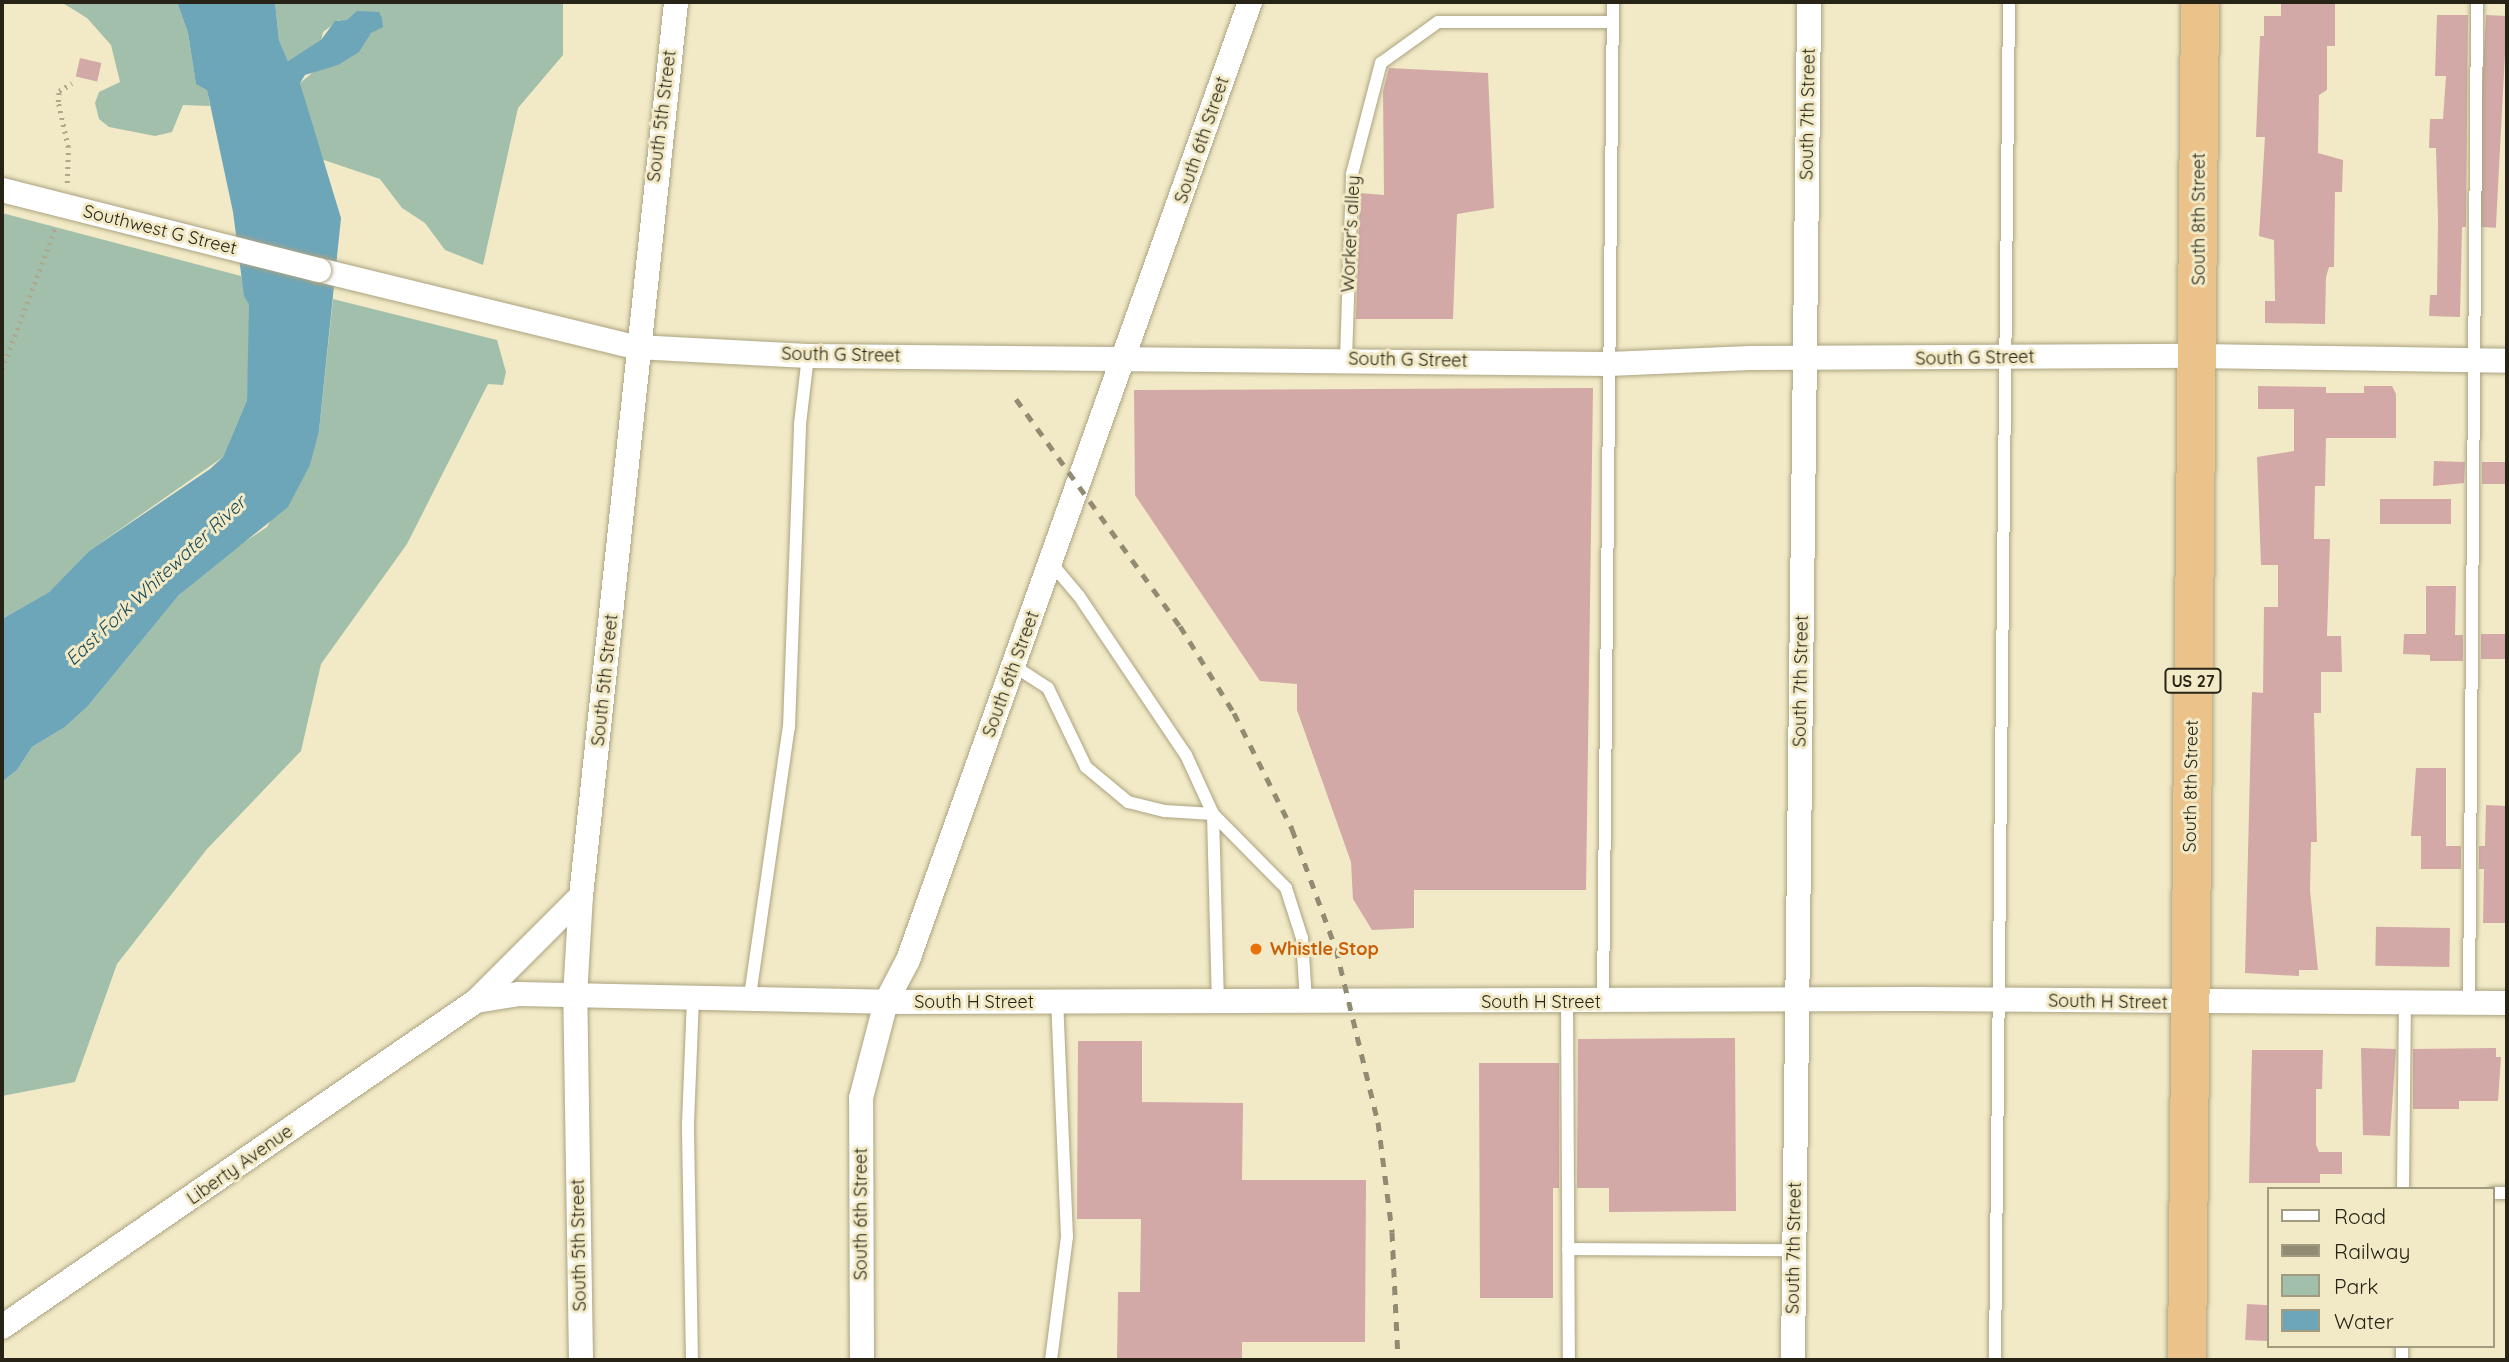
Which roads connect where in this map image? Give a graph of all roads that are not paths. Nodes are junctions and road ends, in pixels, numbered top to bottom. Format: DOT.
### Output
graph roads {
  1 [pos="676,2"];
  2 [pos="1250,2"];
  3 [pos="1613,2"];
  4 [pos="1809,2"];
  5 [pos="2009,2"];
  6 [pos="2200,2"];
  7 [pos="2477,2"];
  8 [pos="1612,22"];
  9 [pos="2,190"];
  10 [pos="319,270"];
  11 [pos="636,347"];
  12 [pos="808,356"];
  13 [pos="1126,356"];
  14 [pos="2198,356"];
  15 [pos="2005,358"];
  16 [pos="1346,359"];
  17 [pos="1805,360"];
  18 [pos="2474,361"];
  19 [pos="2507,361"];
  20 [pos="1608,364"];
  21 [pos="1051,563"];
  22 [pos="1014,666"];
  23 [pos="1213,814"];
  24 [pos="581,896"];
  25 [pos="575,996"];
  26 [pos="693,996"];
  27 [pos="750,996"];
  28 [pos="1996,1000"];
  29 [pos="476,1001"];
  30 [pos="886,1002"];
  31 [pos="1057,1002"];
  32 [pos="1218,1002"];
  33 [pos="1306,1002"];
  34 [pos="1567,1002"];
  35 [pos="1603,1003"];
  36 [pos="1796,1003"];
  37 [pos="2188,1003"];
  38 [pos="2405,1003"];
  39 [pos="2469,1003"];
  40 [pos="2507,1003"];
  41 [pos="2403,1187"];
  42 [pos="1568,1249"];
  43 [pos="1794,1250"];
  44 [pos="2,1327"];
  45 [pos="581,1360"];
  46 [pos="692,1360"];
  47 [pos="862,1360"];
  48 [pos="1051,1360"];
  49 [pos="1569,1360"];
  50 [pos="1793,1360"];
  51 [pos="1995,1360"];
  52 [pos="2187,1360"];
  1 -- 11 [label="street, South 5th Street"];
  2 -- 13 [label="street, South 6th Street"];
  3 -- 8 [label="lane"];
  4 -- 17 [label="street, South 7th Street"];
  5 -- 15 [label="lane"];
  6 -- 14 [label="highway, South 8th Street / US 27"];
  7 -- 18 [label="lane"];
  8 -- 16 [label="lane, Worker's alley"];
  8 -- 20 [label="lane"];
  9 -- 10 [label="street, Southwest G Street, bridge"];
  10 -- 11 [label="street, South G Street"];
  11 -- 12 [label="street, South G Street"];
  11 -- 24 [label="street, South 5th Street"];
  12 -- 13 [label="street, South G Street"];
  12 -- 27 [label="lane"];
  13 -- 16 [label="street, South G Street"];
  13 -- 21 [label="street, South 6th Street"];
  14 -- 15 [label="street, South G Street"];
  14 -- 18 [label="street, South G Street"];
  14 -- 37 [label="highway, South 8th Street / US 27"];
  15 -- 17 [label="street, South G Street"];
  15 -- 28 [label="lane"];
  16 -- 20 [label="street, South G Street"];
  17 -- 20 [label="street, South G Street"];
  17 -- 36 [label="street, South 7th Street"];
  18 -- 19 [label="street, South G Street"];
  18 -- 39 [label="lane"];
  20 -- 35 [label="lane"];
  21 -- 22 [label="street, South 6th Street"];
  21 -- 23 [label="lane"];
  22 -- 23 [label="lane"];
  22 -- 30 [label="street, South 6th Street"];
  23 -- 32 [label="lane"];
  23 -- 33 [label="lane"];
  24 -- 25 [label="street, South 5th Street"];
  24 -- 29 [label="street, Liberty Avenue"];
  25 -- 26 [label="street, South H Street"];
  25 -- 29 [label="street, Liberty Avenue"];
  25 -- 45 [label="street, South 5th Street"];
  26 -- 27 [label="street, South H Street"];
  26 -- 46 [label="lane"];
  27 -- 30 [label="street, South H Street"];
  28 -- 36 [label="street, South H Street"];
  28 -- 37 [label="street, South H Street"];
  28 -- 51 [label="lane"];
  29 -- 44 [label="street, Liberty Avenue"];
  30 -- 31 [label="street, South H Street"];
  30 -- 47 [label="street, South 6th Street"];
  31 -- 32 [label="street, South H Street"];
  31 -- 48 [label="lane"];
  32 -- 33 [label="street, South H Street"];
  33 -- 34 [label="street, South H Street"];
  34 -- 35 [label="street, South H Street"];
  34 -- 42 [label="lane"];
  35 -- 36 [label="street, South H Street"];
  36 -- 43 [label="street, South 7th Street"];
  37 -- 38 [label="street, South H Street"];
  37 -- 52 [label="highway, South 8th Street / US 27"];
  38 -- 39 [label="street, South H Street"];
  38 -- 41 [label="lane"];
  39 -- 40 [label="street, South H Street"];
  42 -- 43 [label="lane"];
  42 -- 49 [label="lane"];
  43 -- 50 [label="street, South 7th Street"];
}
